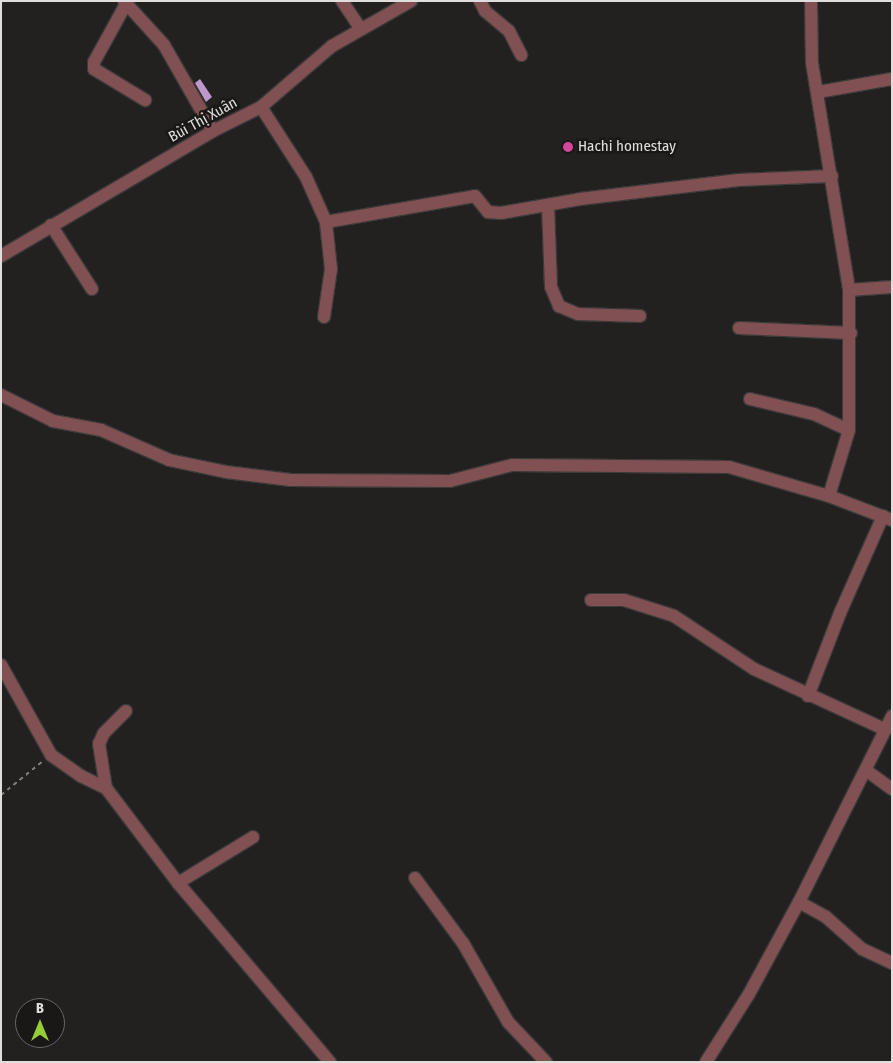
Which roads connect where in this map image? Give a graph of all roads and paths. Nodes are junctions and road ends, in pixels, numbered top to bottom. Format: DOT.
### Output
graph roads {
  1 [pos="342,1"];
  2 [pos="411,1"];
  3 [pos="480,1"];
  4 [pos="811,1"];
  5 [pos="125,2"];
  6 [pos="360,28"];
  7 [pos="521,55"];
  8 [pos="892,79"];
  9 [pos="818,92"];
  10 [pos="145,100"];
  11 [pos="261,107"];
  12 [pos="213,131"];
  13 [pos="832,176"];
  14 [pos="548,205"];
  15 [pos="326,222"];
  16 [pos="51,225"];
  17 [pos="1,256"];
  18 [pos="892,287"];
  19 [pos="92,289"];
  20 [pos="850,290"];
  21 [pos="640,316"];
  22 [pos="324,317"];
  23 [pos="739,328"];
  24 [pos="851,333"];
  25 [pos="1,395"];
  26 [pos="750,399"];
  27 [pos="849,430"];
  28 [pos="830,496"];
  29 [pos="887,518"];
  30 [pos="592,600"];
  31 [pos="1,666"];
  32 [pos="808,696"];
  33 [pos="126,711"];
  34 [pos="892,716"];
  35 [pos="886,730"];
  36 [pos="51,755"];
  37 [pos="866,771"];
  38 [pos="106,788"];
  39 [pos="892,789"];
  40 [pos="1,795"];
  41 [pos="253,837"];
  42 [pos="415,878"];
  43 [pos="178,882"];
  44 [pos="799,902"];
  45 [pos="892,963"];
  46 [pos="707,1061"];
  47 [pos="330,1062"];
  48 [pos="546,1062"];
  1 -- 6 [label="street"];
  2 -- 6 [label="street, Bùi Thị Xuân"];
  3 -- 7 [label="street"];
  4 -- 9 [label="street"];
  5 -- 10 [label="street"];
  5 -- 12 [label="street"];
  6 -- 11 [label="street, Bùi Thị Xuân"];
  8 -- 9 [label="street"];
  9 -- 13 [label="street"];
  11 -- 12 [label="street, Bùi Thị Xuân"];
  11 -- 15 [label="street"];
  12 -- 16 [label="street, Bùi Thị Xuân"];
  13 -- 14 [label="street"];
  13 -- 20 [label="street"];
  14 -- 15 [label="street"];
  14 -- 21 [label="street"];
  15 -- 22 [label="street"];
  16 -- 17 [label="street, Bùi Thị Xuân"];
  16 -- 19 [label="street"];
  18 -- 20 [label="street"];
  20 -- 24 [label="street"];
  23 -- 24 [label="street"];
  24 -- 27 [label="street"];
  25 -- 28 [label="street"];
  26 -- 27 [label="street"];
  27 -- 28 [label="street"];
  28 -- 29 [label="street"];
  29 -- 32 [label="street"];
  30 -- 32 [label="street"];
  31 -- 36 [label="street"];
  32 -- 35 [label="street"];
  33 -- 38 [label="street"];
  34 -- 35 [label="street"];
  35 -- 37 [label="street"];
  36 -- 38 [label="street"];
  36 -- 40 [label="path"];
  37 -- 39 [label="street"];
  37 -- 44 [label="street"];
  38 -- 43 [label="street"];
  41 -- 43 [label="street"];
  42 -- 48 [label="street"];
  43 -- 47 [label="street"];
  44 -- 45 [label="street"];
  44 -- 46 [label="street"];
}
